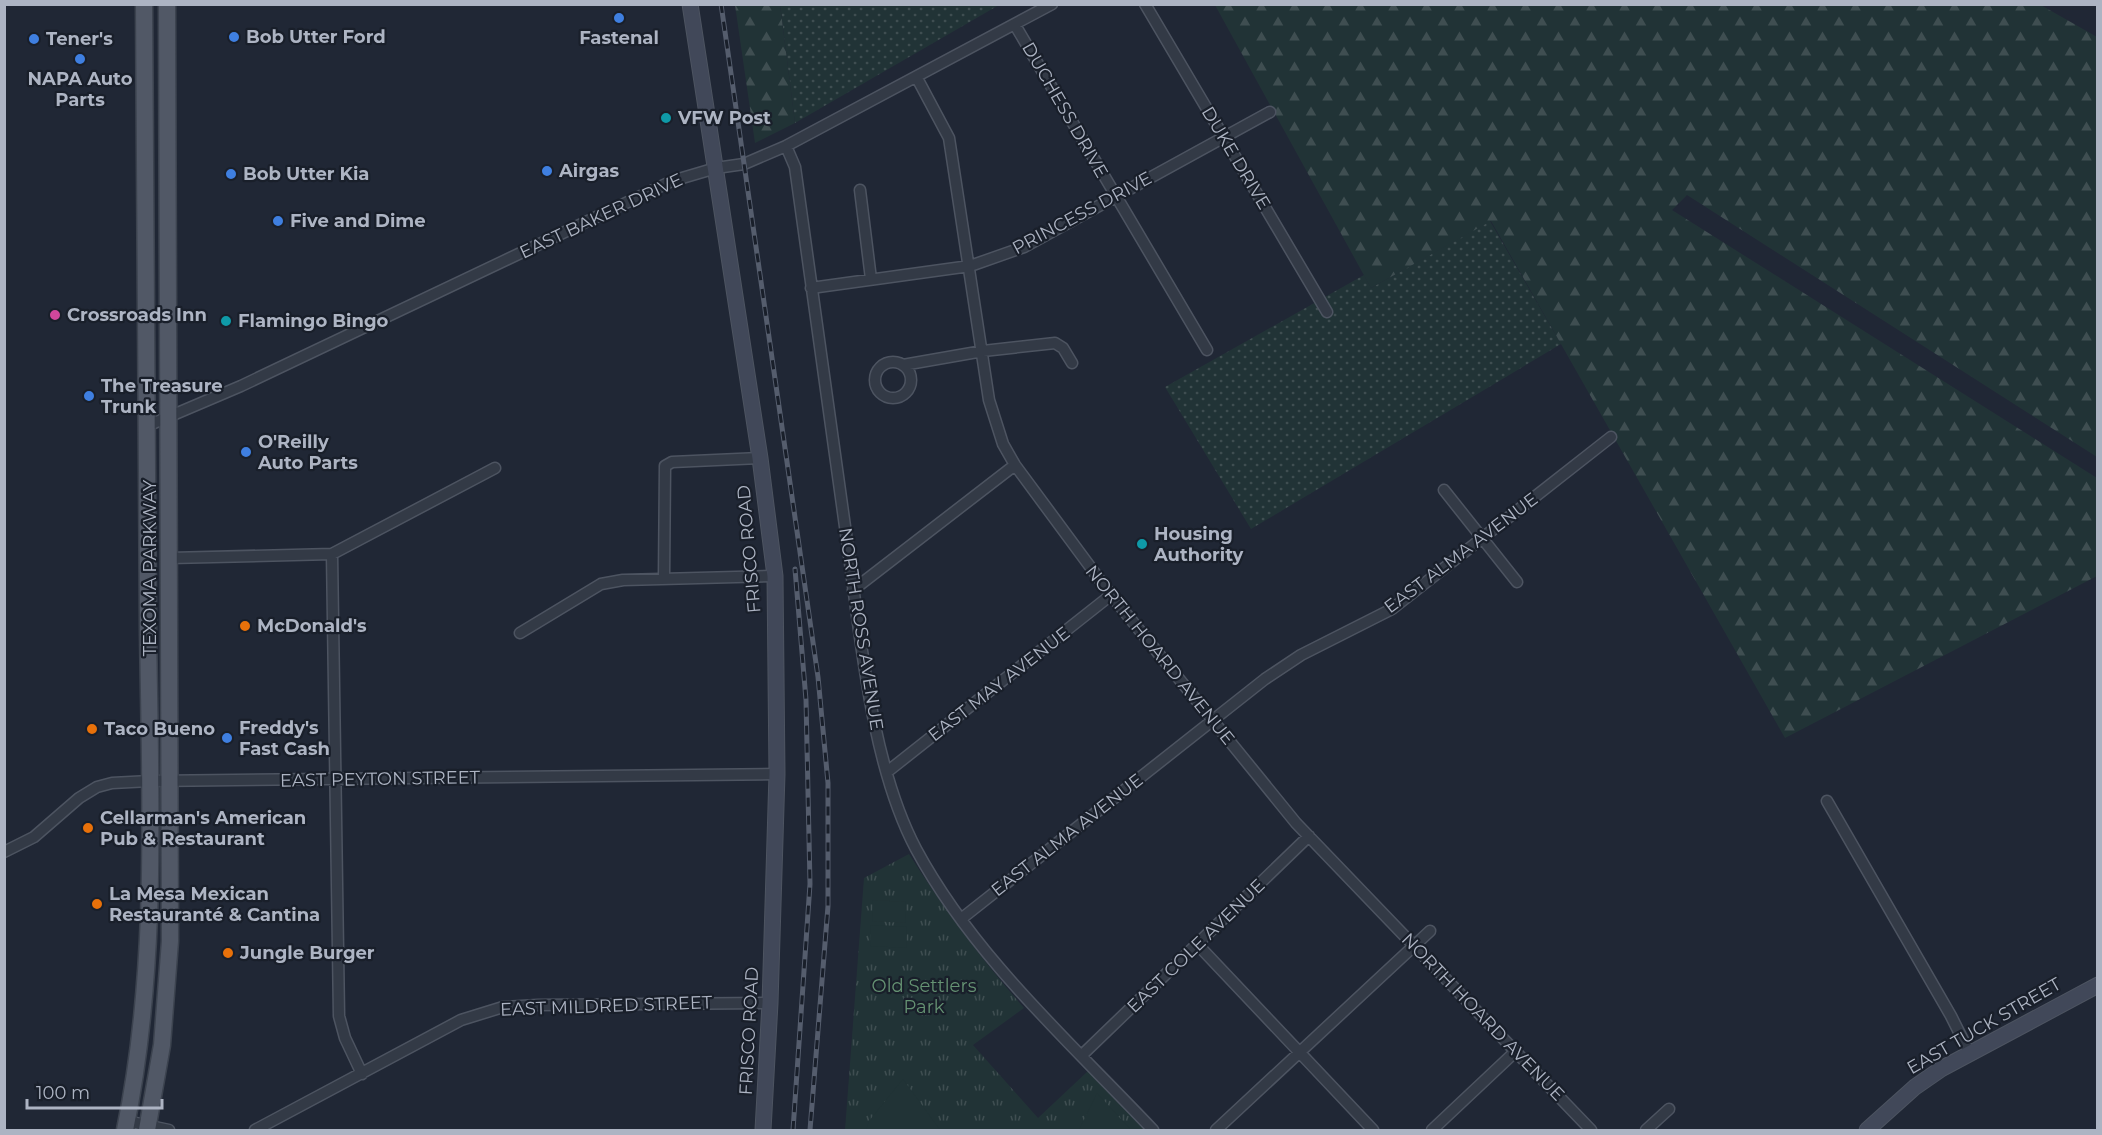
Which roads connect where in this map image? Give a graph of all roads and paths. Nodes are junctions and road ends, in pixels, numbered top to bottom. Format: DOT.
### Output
graph roads {
  1 [pos="167,4"];
  2 [pos="690,4"];
  3 [pos="1052,4"];
  4 [pos="1145,4"];
  5 [pos="144,5"];
  6 [pos="1015,25"];
  7 [pos="917,78"];
  8 [pos="1270,112"];
  9 [pos="1223,137"];
  10 [pos="786,146"];
  11 [pos="716,168"];
  12 [pos="860,190"];
  13 [pos="1115,196"];
  14 [pos="970,266"];
  15 [pos="871,279"];
  16 [pos="811,288"];
  17 [pos="1327,312"];
  18 [pos="1207,350"];
  19 [pos="983,351"];
  20 [pos="1072,363"];
  21 [pos="903,365"];
  22 [pos="169,418"];
  23 [pos="147,426"];
  24 [pos="1611,437"];
  25 [pos="760,458"];
  26 [pos="1015,465"];
  27 [pos="495,468"];
  28 [pos="1444,490"];
  29 [pos="1482,539"];
  30 [pos="332,554"];
  31 [pos="170,558"];
  32 [pos="775,576"];
  33 [pos="664,579"];
  34 [pos="1517,582"];
  35 [pos="853,590"];
  36 [pos="1111,595"];
  37 [pos="520,633"];
  38 [pos="1212,720"];
  39 [pos="887,772"];
  40 [pos="777,774"];
  41 [pos="338,780"];
  42 [pos="150,781"];
  43 [pos="171,781"];
  44 [pos="1827,801"];
  45 [pos="1309,836"];
  46 [pos="4,852"];
  47 [pos="961,919"];
  48 [pos="1430,931"];
  49 [pos="1198,945"];
  50 [pos="1415,945"];
  51 [pos="2097,985"];
  52 [pos="770,1003"];
  53 [pos="1516,1051"];
  54 [pos="1299,1052"];
  55 [pos="1971,1054"];
  56 [pos="1082,1055"];
  57 [pos="362,1074"];
  58 [pos="1669,1109"];
  59 [pos="126,1126"];
  60 [pos="148,1128"];
  61 [pos="169,1131"];
  62 [pos="255,1131"];
  63 [pos="763,1131"];
  64 [pos="1153,1131"];
  65 [pos="1216,1131"];
  66 [pos="1373,1131"];
  67 [pos="1432,1131"];
  68 [pos="1592,1131"];
  69 [pos="1646,1131"];
  70 [pos="1867,1131"];
  1 -- 22 [label="main road, TEXOMA PARKWAY"];
  2 -- 11 [label="street, FRISCO ROAD"];
  3 -- 6 [label="street, EAST BAKER DRIVE"];
  4 -- 9 [label="street, DUKE DRIVE"];
  5 -- 23 [label="main road, TEXOMA PARKWAY"];
  6 -- 7 [label="street, EAST BAKER DRIVE"];
  6 -- 13 [label="street, DUCHESS DRIVE"];
  7 -- 10 [label="street, EAST BAKER DRIVE"];
  7 -- 14 [label="street, NORTH HOARD AVENUE"];
  8 -- 9 [label="street, PRINCESS DRIVE"];
  9 -- 13 [label="street, PRINCESS DRIVE"];
  9 -- 17 [label="street, DUKE DRIVE"];
  10 -- 11 [label="street, EAST BAKER DRIVE"];
  10 -- 16 [label="street, NORTH ROSS AVENUE"];
  11 -- 22 [label="street, EAST BAKER DRIVE"];
  11 -- 25 [label="street, FRISCO ROAD"];
  12 -- 15 [label="street"];
  13 -- 14 [label="street, PRINCESS DRIVE"];
  13 -- 18 [label="street, DUCHESS DRIVE"];
  14 -- 15 [label="street, PRINCESS DRIVE"];
  14 -- 19 [label="street, NORTH HOARD AVENUE"];
  15 -- 16 [label="street, PRINCESS DRIVE"];
  16 -- 35 [label="street, NORTH ROSS AVENUE"];
  19 -- 20 [label="street"];
  19 -- 21 [label="street"];
  19 -- 26 [label="street, NORTH HOARD AVENUE"];
  22 -- 23 [label="street, EAST BAKER DRIVE"];
  22 -- 31 [label="main road, TEXOMA PARKWAY"];
  23 -- 42 [label="main road, TEXOMA PARKWAY"];
  24 -- 29 [label="street, EAST ALMA AVENUE"];
  25 -- 32 [label="street, FRISCO ROAD"];
  25 -- 33 [label="street"];
  26 -- 35 [label="street"];
  26 -- 36 [label="street, NORTH HOARD AVENUE"];
  27 -- 30 [label="street"];
  28 -- 29 [label="street"];
  29 -- 34 [label="street"];
  29 -- 38 [label="street, EAST ALMA AVENUE"];
  30 -- 31 [label="street"];
  30 -- 41 [label="street"];
  31 -- 43 [label="main road, TEXOMA PARKWAY"];
  32 -- 33 [label="street"];
  32 -- 40 [label="street, FRISCO ROAD"];
  33 -- 37 [label="street"];
  35 -- 39 [label="street, NORTH ROSS AVENUE"];
  36 -- 38 [label="street, NORTH HOARD AVENUE"];
  36 -- 39 [label="street, EAST MAY AVENUE"];
  38 -- 45 [label="street, NORTH HOARD AVENUE"];
  38 -- 47 [label="street, EAST ALMA AVENUE"];
  39 -- 47 [label="street, NORTH ROSS AVENUE"];
  40 -- 41 [label="street, EAST PEYTON STREET"];
  40 -- 52 [label="street, FRISCO ROAD"];
  41 -- 43 [label="street, EAST PEYTON STREET"];
  41 -- 57 [label="street"];
  42 -- 43 [label="street, EAST PEYTON STREET"];
  42 -- 46 [label="street, EAST PEYTON STREET"];
  42 -- 59 [label="main road, TEXOMA PARKWAY"];
  43 -- 60 [label="main road, TEXOMA PARKWAY"];
  44 -- 55 [label="street"];
  45 -- 49 [label="street, EAST COLE AVENUE"];
  45 -- 50 [label="street, NORTH HOARD AVENUE"];
  47 -- 56 [label="street, NORTH ROSS AVENUE"];
  48 -- 50 [label="street"];
  49 -- 54 [label="street"];
  49 -- 56 [label="street, EAST COLE AVENUE"];
  50 -- 53 [label="street, NORTH HOARD AVENUE"];
  50 -- 54 [label="street"];
  51 -- 55 [label="street, EAST TUCK STREET"];
  52 -- 57 [label="street, EAST MILDRED STREET"];
  52 -- 63 [label="street, FRISCO ROAD"];
  53 -- 67 [label="street"];
  53 -- 68 [label="street, NORTH HOARD AVENUE"];
  54 -- 65 [label="street"];
  54 -- 66 [label="street"];
  55 -- 70 [label="street, EAST TUCK STREET"];
  56 -- 64 [label="street, NORTH ROSS AVENUE"];
  57 -- 62 [label="street, EAST MILDRED STREET"];
  58 -- 69 [label="street"];
  59 -- 60 [label="street"];
  60 -- 61 [label="street"];
}
